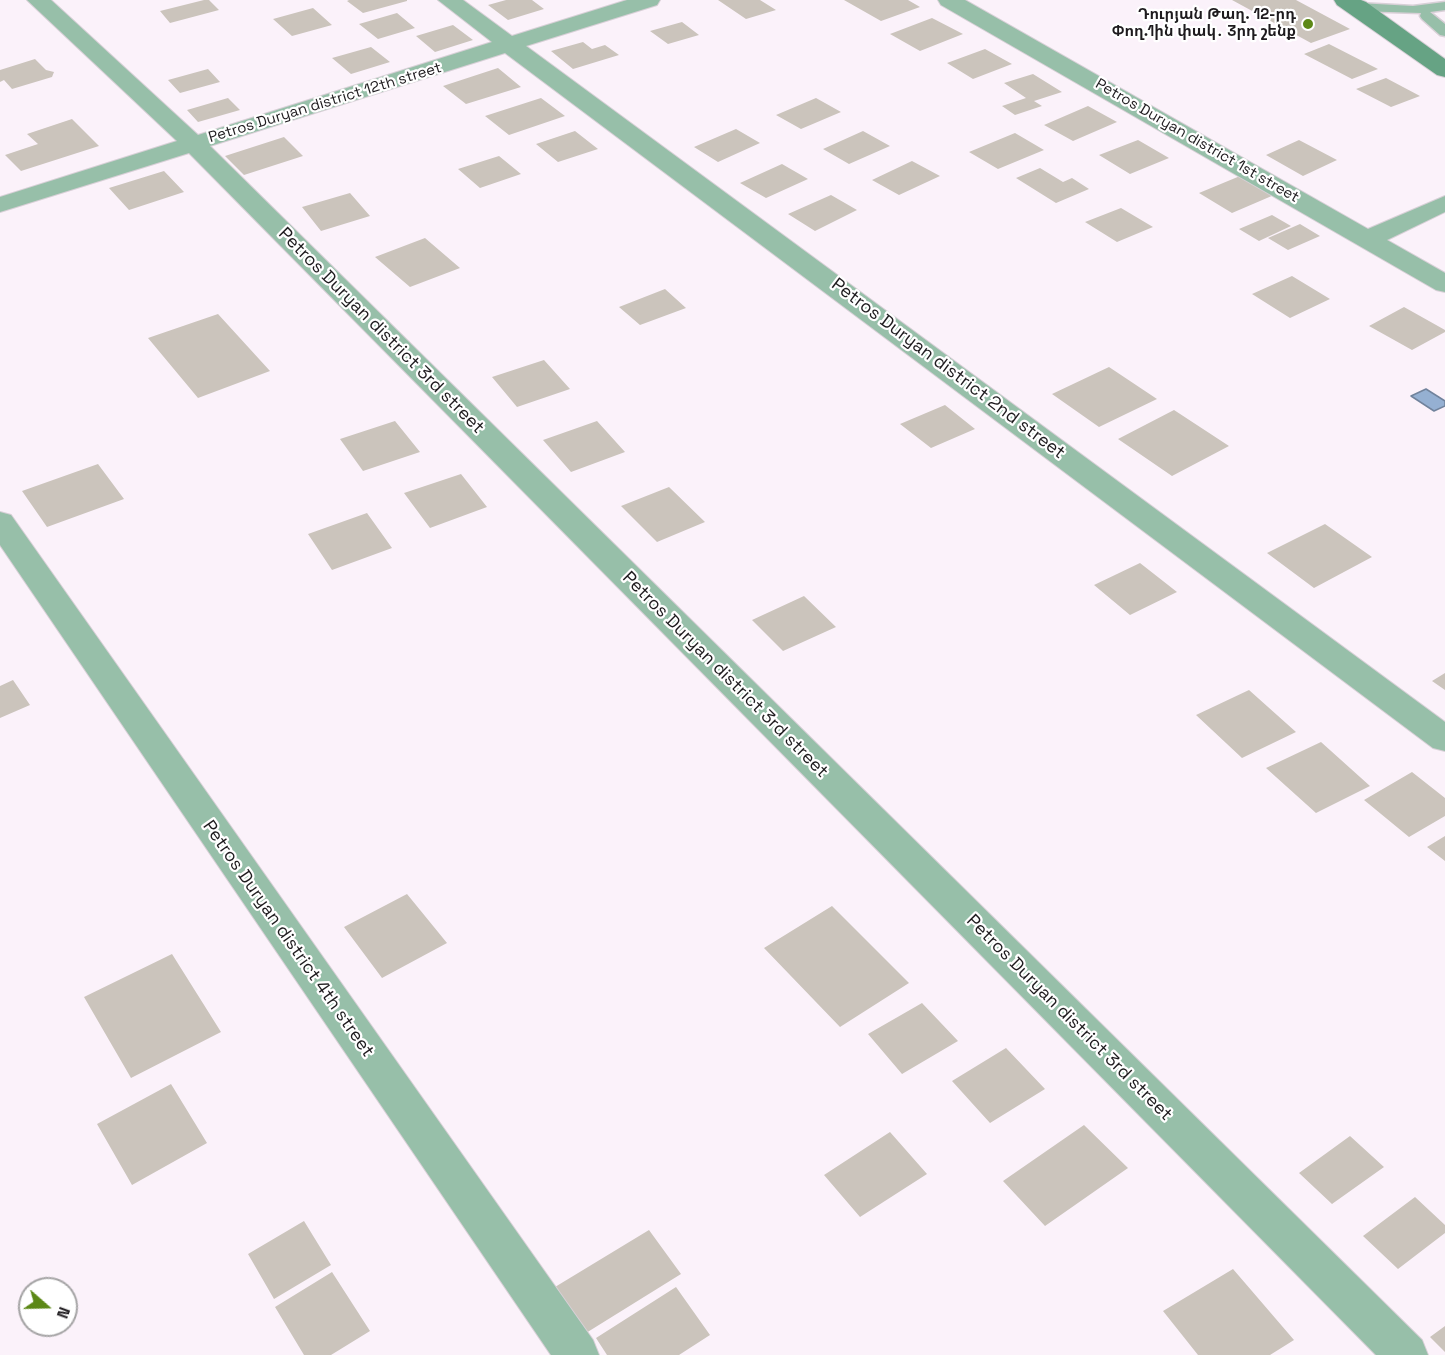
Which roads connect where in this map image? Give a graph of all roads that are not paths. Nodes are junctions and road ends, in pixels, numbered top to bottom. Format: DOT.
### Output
graph roads {
  1 [pos="38,0"];
  2 [pos="449,0"];
  3 [pos="649,0"];
  4 [pos="948,0"];
  5 [pos="1351,3"];
  6 [pos="1445,6"];
  7 [pos="1416,9"];
  8 [pos="1445,17"];
  9 [pos="1445,32"];
  10 [pos="511,44"];
  11 [pos="1445,70"];
  12 [pos="194,144"];
  13 [pos="1445,203"];
  14 [pos="0,205"];
  15 [pos="1368,238"];
  16 [pos="1445,284"];
  17 [pos="0,522"];
  18 [pos="1445,739"];
  19 [pos="577,1355"];
  20 [pos="1406,1355"];
  1 -- 12 [label="street, Petros Duryan district 3rd street"];
  2 -- 10 [label="street, Petros Duryan district 2nd street"];
  3 -- 10 [label="street, Petros Duryan district 12th street"];
  4 -- 15 [label="street, Petros Duryan district 1st street"];
  5 -- 7 [label="lane"];
  5 -- 11 [label="main road"];
  6 -- 7 [label="lane"];
  7 -- 8 [label="lane"];
  7 -- 9 [label="lane"];
  10 -- 12 [label="street, Petros Duryan district 12th street"];
  10 -- 18 [label="street, Petros Duryan district 2nd street"];
  12 -- 14 [label="street, Petros Duryan district 12th street"];
  12 -- 20 [label="street, Petros Duryan district 3rd street"];
  13 -- 15 [label="street"];
  15 -- 16 [label="street, Petros Duryan district 1st street"];
  17 -- 19 [label="street, Petros Duryan district 4th street"];
}
